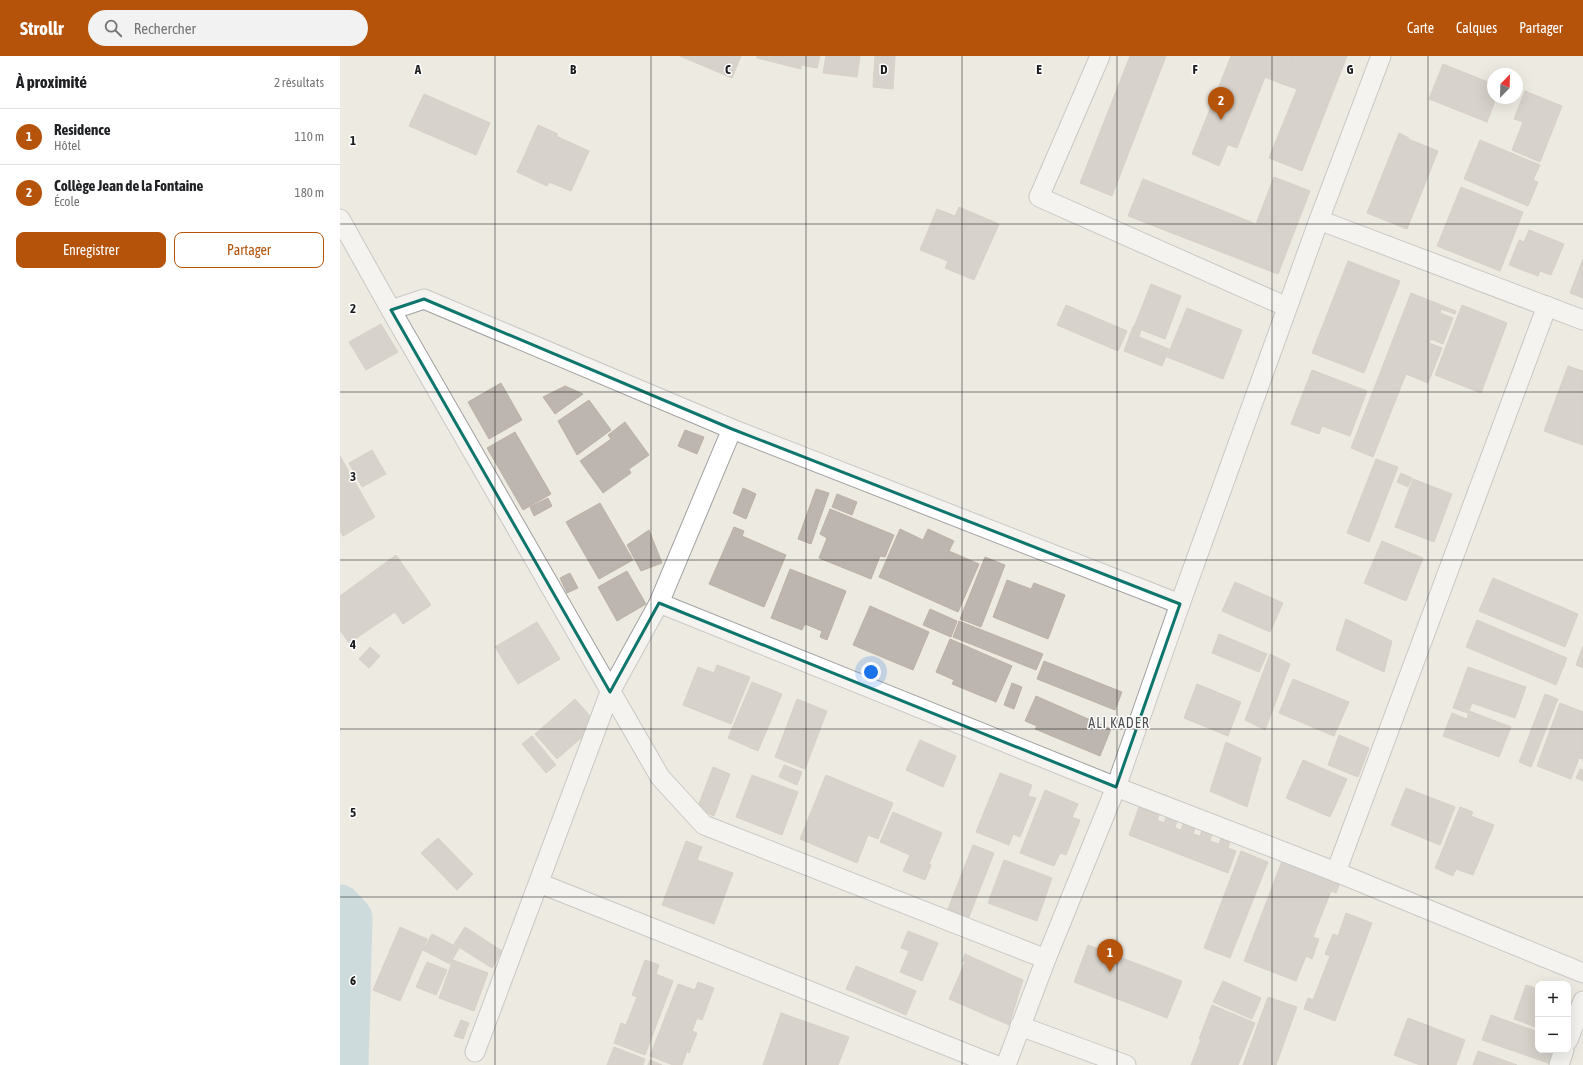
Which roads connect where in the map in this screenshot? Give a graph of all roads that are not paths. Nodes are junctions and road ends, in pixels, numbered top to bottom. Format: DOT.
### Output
graph roads {
  1 [pos="1100,56"];
  2 [pos="1381,56"];
  3 [pos="340,219"];
  4 [pos="1319,220"];
  5 [pos="1547,306"];
  6 [pos="1287,308"];
  7 [pos="390,310"];
  8 [pos="1583,320"];
  9 [pos="732,429"];
  10 [pos="659,602"];
  11 [pos="1180,604"];
  12 [pos="610,692"];
  13 [pos="1116,787"];
  14 [pos="1336,872"];
  15 [pos="540,883"];
  16 [pos="1046,958"];
  17 [pos="1583,973"];
  18 [pos="1583,1001"];
  19 [pos="1020,1026"];
  20 [pos="1571,1032"];
  21 [pos="476,1052"];
  22 [pos="1563,1053"];
  23 [pos="995,1065"];
  24 [pos="1006,1065"];
  25 [pos="1126,1065"];
  26 [pos="1559,1065"];
  1 -- 6 [label="street"];
  2 -- 4 [label="street"];
  3 -- 7 [label="street"];
  4 -- 5 [label="street"];
  4 -- 6 [label="street"];
  5 -- 8 [label="street"];
  5 -- 14 [label="street"];
  6 -- 11 [label="street"];
  7 -- 9 [label="street"];
  7 -- 12 [label="street"];
  9 -- 10 [label="street"];
  9 -- 11 [label="street"];
  10 -- 12 [label="street"];
  10 -- 13 [label="street"];
  11 -- 13 [label="street"];
  12 -- 15 [label="street"];
  12 -- 16 [label="street"];
  13 -- 14 [label="street"];
  13 -- 16 [label="street"];
  14 -- 17 [label="street"];
  15 -- 21 [label="street"];
  15 -- 23 [label="street"];
  16 -- 19 [label="street"];
  18 -- 20 [label="street"];
  19 -- 24 [label="street"];
  19 -- 25 [label="street"];
  22 -- 26 [label="street"];
}
